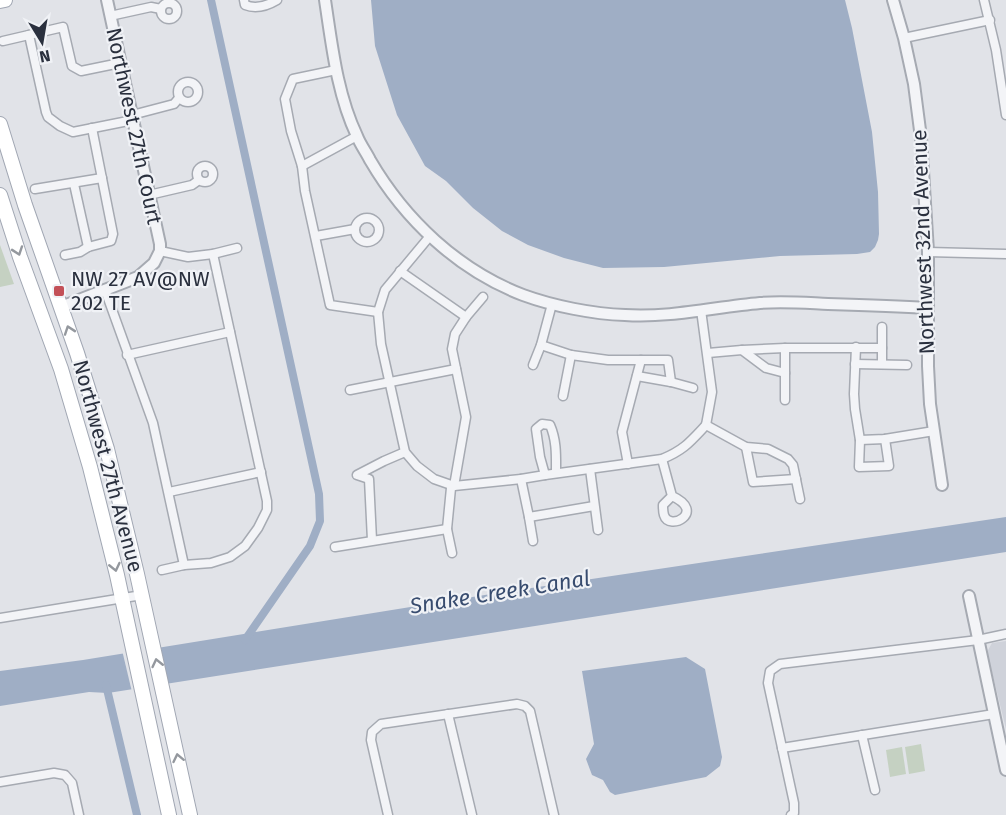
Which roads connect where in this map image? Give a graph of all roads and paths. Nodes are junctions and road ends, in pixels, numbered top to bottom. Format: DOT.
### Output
graph roads {
  1 [pos="5,0"];
  2 [pos="107,0"];
  3 [pos="244,0"];
  4 [pos="277,0"];
  5 [pos="325,0"];
  6 [pos="893,0"];
  7 [pos="984,0"];
  8 [pos="0,1"];
  9 [pos="161,9"];
  10 [pos="110,16"];
  11 [pos="990,20"];
  12 [pos="30,35"];
  13 [pos="904,39"];
  14 [pos="3,41"];
  15 [pos="120,63"];
  16 [pos="336,70"];
  17 [pos="179,98"];
  18 [pos="1006,115"];
  19 [pos="132,117"];
  20 [pos="0,124"];
  21 [pos="92,128"];
  22 [pos="357,136"];
  23 [pos="302,166"];
  24 [pos="102,178"];
  25 [pos="199,180"];
  26 [pos="74,184"];
  27 [pos="35,189"];
  28 [pos="0,195"];
  29 [pos="149,195"];
  30 [pos="25,205"];
  31 [pos="5,211"];
  32 [pos="355,229"];
  33 [pos="316,236"];
  34 [pos="430,236"];
  35 [pos="88,247"];
  36 [pos="237,248"];
  37 [pos="160,251"];
  38 [pos="928,252"];
  39 [pos="213,254"];
  40 [pos="1006,254"];
  41 [pos="65,255"];
  42 [pos="400,271"];
  43 [pos="105,290"];
  44 [pos="483,297"];
  45 [pos="552,304"];
  46 [pos="61,307"];
  47 [pos="928,308"];
  48 [pos="701,310"];
  49 [pos="378,312"];
  50 [pos="466,317"];
  51 [pos="882,327"];
  52 [pos="230,333"];
  53 [pos="541,345"];
  54 [pos="856,347"];
  55 [pos="785,348"];
  56 [pos="882,348"];
  57 [pos="742,350"];
  58 [pos="708,353"];
  59 [pos="127,355"];
  60 [pos="571,355"];
  61 [pos="641,360"];
  62 [pos="855,364"];
  63 [pos="882,364"];
  64 [pos="533,365"];
  65 [pos="907,365"];
  66 [pos="456,369"];
  67 [pos="785,373"];
  68 [pos="637,376"];
  69 [pos="671,382"];
  70 [pos="389,383"];
  71 [pos="693,388"];
  72 [pos="350,390"];
  73 [pos="563,396"];
  74 [pos="785,400"];
  75 [pos="94,405"];
  76 [pos="74,410"];
  77 [pos="706,425"];
  78 [pos="934,431"];
  79 [pos="885,439"];
  80 [pos="860,440"];
  81 [pos="746,447"];
  82 [pos="405,452"];
  83 [pos="662,459"];
  84 [pos="628,464"];
  85 [pos="590,469"];
  86 [pos="261,472"];
  87 [pos="556,473"];
  88 [pos="545,475"];
  89 [pos="521,479"];
  90 [pos="796,479"];
  91 [pos="942,485"];
  92 [pos="454,486"];
  93 [pos="169,492"];
  94 [pos="672,496"];
  95 [pos="800,499"];
  96 [pos="594,506"];
  97 [pos="529,517"];
  98 [pos="447,529"];
  99 [pos="598,530"];
  100 [pos="372,540"];
  101 [pos="533,541"];
  102 [pos="335,547"];
  103 [pos="452,553"];
  104 [pos="184,565"];
  105 [pos="162,570"];
  106 [pos="142,595"];
  107 [pos="969,596"];
  108 [pos="122,598"];
  109 [pos="0,618"];
  110 [pos="1006,634"];
  111 [pos="978,640"];
  112 [pos="448,714"];
  113 [pos="994,714"];
  114 [pos="862,735"];
  115 [pos="782,748"];
  116 [pos="1006,770"];
  117 [pos="0,782"];
  118 [pos="875,790"];
  119 [pos="793,814"];
  120 [pos="79,815"];
  121 [pos="169,815"];
  122 [pos="190,815"];
  123 [pos="388,815"];
  124 [pos="472,815"];
  125 [pos="554,815"];
  1 -- 8 [label="main road"];
  2 -- 10 [label="street, Northwest 27th Court"];
  3 -- 4 [label="street"];
  5 -- 16 [label="street"];
  6 -- 13 [label="street, Northwest 32nd Avenue"];
  7 -- 11 [label="street"];
  9 -- 10 [label="street"];
  10 -- 15 [label="street, Northwest 27th Court"];
  11 -- 13 [label="street"];
  11 -- 18 [label="street"];
  12 -- 14 [label="street"];
  12 -- 15 [label="street"];
  12 -- 21 [label="street"];
  13 -- 38 [label="street, Northwest 32nd Avenue"];
  15 -- 19 [label="street, Northwest 27th Court"];
  16 -- 22 [label="street"];
  16 -- 23 [label="street"];
  17 -- 19 [label="street"];
  19 -- 21 [label="street"];
  19 -- 29 [label="street, Northwest 27th Court"];
  20 -- 30 [label="main road, Northwest 27th Avenue"];
  21 -- 24 [label="street"];
  22 -- 23 [label="street"];
  22 -- 34 [label="street"];
  23 -- 33 [label="street"];
  24 -- 26 [label="street"];
  24 -- 35 [label="street"];
  25 -- 29 [label="street"];
  26 -- 27 [label="street"];
  26 -- 35 [label="street"];
  28 -- 31 [label="main road, Northwest 27th Avenue"];
  29 -- 37 [label="street, Northwest 27th Court"];
  30 -- 31 [label="main road"];
  30 -- 46 [label="main road, Northwest 27th Avenue"];
  31 -- 76 [label="main road, Northwest 27th Avenue, one-way"];
  32 -- 33 [label="street"];
  33 -- 49 [label="street"];
  34 -- 42 [label="street"];
  34 -- 45 [label="street"];
  35 -- 41 [label="street"];
  36 -- 39 [label="street"];
  37 -- 39 [label="street"];
  37 -- 43 [label="street"];
  38 -- 40 [label="street"];
  38 -- 47 [label="street, Northwest 32nd Avenue"];
  39 -- 52 [label="street"];
  42 -- 49 [label="street"];
  42 -- 50 [label="street"];
  43 -- 46 [label="street"];
  43 -- 59 [label="street"];
  44 -- 50 [label="street"];
  45 -- 48 [label="street"];
  45 -- 53 [label="street"];
  75 -- 46 [label="main road, Northwest 27th Avenue, one-way"];
  47 -- 48 [label="street"];
  47 -- 78 [label="street, Northwest 32nd Avenue"];
  48 -- 58 [label="street"];
  49 -- 70 [label="street"];
  50 -- 66 [label="street"];
  51 -- 56 [label="street"];
  52 -- 59 [label="street"];
  52 -- 86 [label="street"];
  53 -- 60 [label="street"];
  53 -- 64 [label="street"];
  54 -- 55 [label="street"];
  54 -- 56 [label="street"];
  54 -- 62 [label="street"];
  55 -- 57 [label="street"];
  55 -- 67 [label="street"];
  56 -- 63 [label="street"];
  57 -- 58 [label="street"];
  57 -- 67 [label="street"];
  58 -- 77 [label="street"];
  59 -- 93 [label="street"];
  60 -- 61 [label="street"];
  60 -- 73 [label="street"];
  61 -- 68 [label="street"];
  61 -- 69 [label="street"];
  62 -- 63 [label="street"];
  62 -- 80 [label="street"];
  63 -- 65 [label="street"];
  66 -- 70 [label="street"];
  66 -- 92 [label="street"];
  67 -- 74 [label="street"];
  68 -- 69 [label="street"];
  68 -- 84 [label="street"];
  69 -- 71 [label="street"];
  70 -- 72 [label="street"];
  70 -- 82 [label="street"];
  75 -- 76 [label="main road"];
  75 -- 106 [label="main road, Northwest 27th Avenue"];
  76 -- 108 [label="main road, Northwest 27th Avenue, one-way"];
  77 -- 81 [label="street"];
  77 -- 83 [label="street"];
  78 -- 79 [label="street"];
  78 -- 91 [label="street, Northwest 32nd Avenue"];
  79 -- 80 [label="street"];
  79 -- 80 [label="street"];
  81 -- 90 [label="street"];
  81 -- 90 [label="street"];
  82 -- 92 [label="street"];
  82 -- 100 [label="street"];
  83 -- 84 [label="street"];
  83 -- 94 [label="street"];
  84 -- 85 [label="street"];
  85 -- 87 [label="street"];
  85 -- 96 [label="street"];
  86 -- 93 [label="street"];
  86 -- 104 [label="street"];
  87 -- 88 [label="street"];
  87 -- 88 [label="street"];
  88 -- 89 [label="street"];
  89 -- 92 [label="street"];
  89 -- 97 [label="street"];
  90 -- 95 [label="street"];
  92 -- 98 [label="street"];
  93 -- 104 [label="street"];
  96 -- 97 [label="street"];
  96 -- 99 [label="street"];
  97 -- 101 [label="street"];
  98 -- 100 [label="street"];
  98 -- 103 [label="street"];
  100 -- 102 [label="street"];
  104 -- 105 [label="street"];
  106 -- 108 [label="street"];
  122 -- 106 [label="main road, Northwest 27th Avenue, one-way"];
  107 -- 111 [label="street"];
  108 -- 109 [label="street"];
  108 -- 121 [label="main road, Northwest 27th Avenue"];
  110 -- 111 [label="street"];
  111 -- 113 [label="street"];
  111 -- 115 [label="street"];
  112 -- 123 [label="street"];
  112 -- 124 [label="street"];
  112 -- 125 [label="street"];
  113 -- 114 [label="street"];
  113 -- 116 [label="street"];
  114 -- 115 [label="street"];
  114 -- 118 [label="street"];
  115 -- 119 [label="street"];
  117 -- 120 [label="street"];
}
